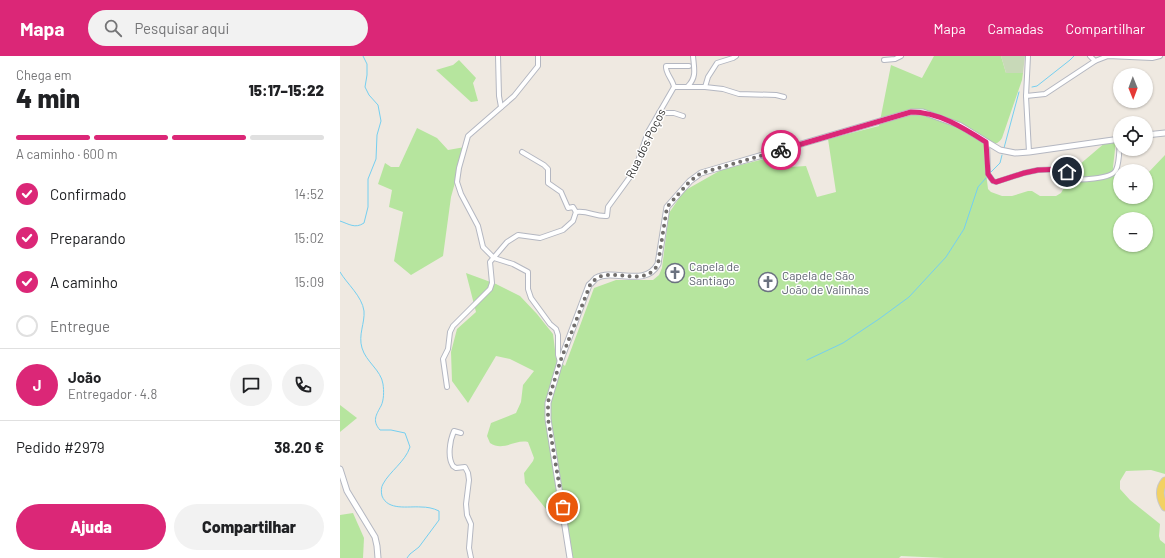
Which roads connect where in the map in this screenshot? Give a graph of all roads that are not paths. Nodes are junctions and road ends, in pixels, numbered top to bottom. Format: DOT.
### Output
graph roads {
  1 [pos="498,56"];
  2 [pos="538,56"];
  3 [pos="693,56"];
  4 [pos="736,56"];
  5 [pos="901,56"];
  6 [pos="1028,56"];
  7 [pos="1090,56"];
  8 [pos="1160,56"];
  9 [pos="884,60"];
  10 [pos="1095,61"];
  11 [pos="689,66"];
  12 [pos="688,86"];
  13 [pos="674,87"];
  14 [pos="705,87"];
  15 [pos="1026,96"];
  16 [pos="784,97"];
  17 [pos="501,106"];
  18 [pos="659,113"];
  19 [pos="683,116"];
  20 [pos="1165,133"];
  21 [pos="1153,134"];
  22 [pos="1113,140"];
  23 [pos="986,142"];
  24 [pos="522,152"];
  25 [pos="1029,152"];
  26 [pos="1118,156"];
  27 [pos="576,212"];
  28 [pos="494,258"];
  29 [pos="560,362"];
  30 [pos="446,387"];
  31 [pos="461,433"];
  32 [pos="340,469"];
  33 [pos="1165,482"];
  34 [pos="1165,507"];
  35 [pos="378,558"];
  36 [pos="471,558"];
  37 [pos="570,558"];
  1 -- 17 [label="street"];
  2 -- 17 [label="street"];
  3 -- 12 [label="street"];
  4 -- 14 [label="street"];
  5 -- 9 [label="street"];
  6 -- 15 [label="street"];
  7 -- 10 [label="street"];
  8 -- 10 [label="street"];
  10 -- 15 [label="street"];
  11 -- 13 [label="street"];
  12 -- 13 [label="street"];
  12 -- 14 [label="street"];
  13 -- 18 [label="street, Rua dos Poços"];
  14 -- 16 [label="street"];
  15 -- 25 [label="street"];
  17 -- 28 [label="street"];
  18 -- 19 [label="street"];
  18 -- 27 [label="street, Rua dos Poços"];
  20 -- 21 [label="street"];
  22 -- 25 [label="street"];
  23 -- 25 [label="street"];
  23 -- 26 [label="street"];
  23 -- 29 [label="street"];
  24 -- 27 [label="street"];
  27 -- 28 [label="street"];
  28 -- 29 [label="street"];
  28 -- 30 [label="street"];
  29 -- 37 [label="street"];
  31 -- 36 [label="street"];
  32 -- 35 [label="street"];
  33 -- 34 [label="main road"];
}
